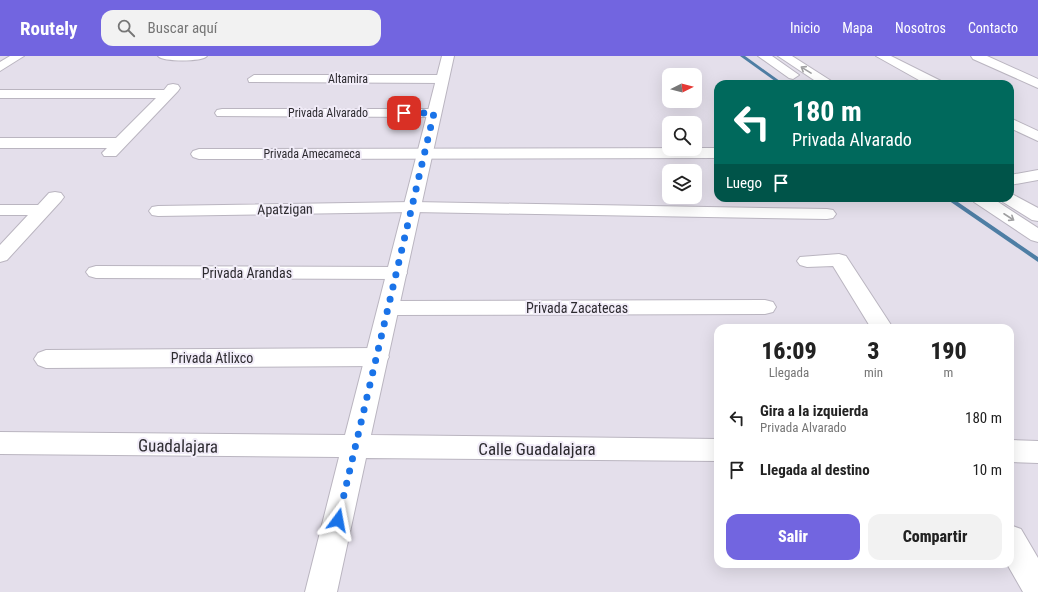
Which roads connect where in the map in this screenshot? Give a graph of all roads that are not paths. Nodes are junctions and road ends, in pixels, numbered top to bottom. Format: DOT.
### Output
graph roads {
  1 [pos="18,56"];
  2 [pos="164,56"];
  3 [pos="201,56"];
  4 [pos="448,56"];
  5 [pos="764,56"];
  6 [pos="784,56"];
  7 [pos="882,56"];
  8 [pos="977,56"];
  9 [pos="0,67"];
  10 [pos="254,79"];
  11 [pos="442,79"];
  12 [pos="801,80"];
  13 [pos="823,80"];
  14 [pos="928,80"];
  15 [pos="1038,84"];
  16 [pos="0,94"];
  17 [pos="222,113"];
  18 [pos="434,113"];
  19 [pos="1014,124"];
  20 [pos="1038,137"];
  21 [pos="0,143"];
  22 [pos="199,154"];
  23 [pos="425,154"];
  24 [pos="714,154"];
  25 [pos="1038,175"];
  26 [pos="1014,179"];
  27 [pos="1014,201"];
  28 [pos="986,202"];
  29 [pos="413,207"];
  30 [pos="0,210"];
  31 [pos="158,210"];
  32 [pos="827,214"];
  33 [pos="1038,216"];
  34 [pos="1038,236"];
  35 [pos="0,256"];
  36 [pos="807,261"];
  37 [pos="96,272"];
  38 [pos="397,273"];
  39 [pos="389,308"];
  40 [pos="765,308"];
  41 [pos="879,324"];
  42 [pos="377,357"];
  43 [pos="46,359"];
  44 [pos="0,443"];
  45 [pos="356,448"];
  46 [pos="714,450"];
  47 [pos="1014,452"];
  48 [pos="1038,452"];
  49 [pos="1014,546"];
  50 [pos="1038,588"];
  51 [pos="321,592"];
  1 -- 9 [label="street"];
  2 -- 3 [label="street"];
  4 -- 11 [label="street"];
  5 -- 12 [label="street"];
  13 -- 6 [label="street, one-way"];
  7 -- 14 [label="street"];
  8 -- 15 [label="street"];
  10 -- 11 [label="street, Altamira"];
  11 -- 18 [label="street"];
  16 -- 21 [label="street"];
  17 -- 18 [label="street, Privada Alvarado"];
  18 -- 23 [label="street"];
  19 -- 20 [label="street"];
  22 -- 23 [label="street, Privada Amecameca"];
  23 -- 24 [label="street, Privada Amecameca"];
  23 -- 29 [label="street"];
  25 -- 26 [label="street"];
  27 -- 33 [label="street"];
  28 -- 34 [label="street, one-way"];
  29 -- 31 [label="street, Apatzigan"];
  29 -- 32 [label="street, Apatzigan"];
  29 -- 38 [label="street"];
  30 -- 35 [label="street"];
  36 -- 41 [label="street"];
  37 -- 38 [label="street, Privada Arandas"];
  38 -- 39 [label="street"];
  39 -- 40 [label="street, Privada Zacatecas"];
  39 -- 42 [label="street"];
  42 -- 43 [label="street, Privada Atlixco"];
  42 -- 45 [label="street"];
  44 -- 45 [label="street, Guadalajara"];
  45 -- 46 [label="street, Calle Guadalajara"];
  45 -- 51 [label="street"];
  47 -- 48 [label="street"];
  49 -- 50 [label="street"];
}
